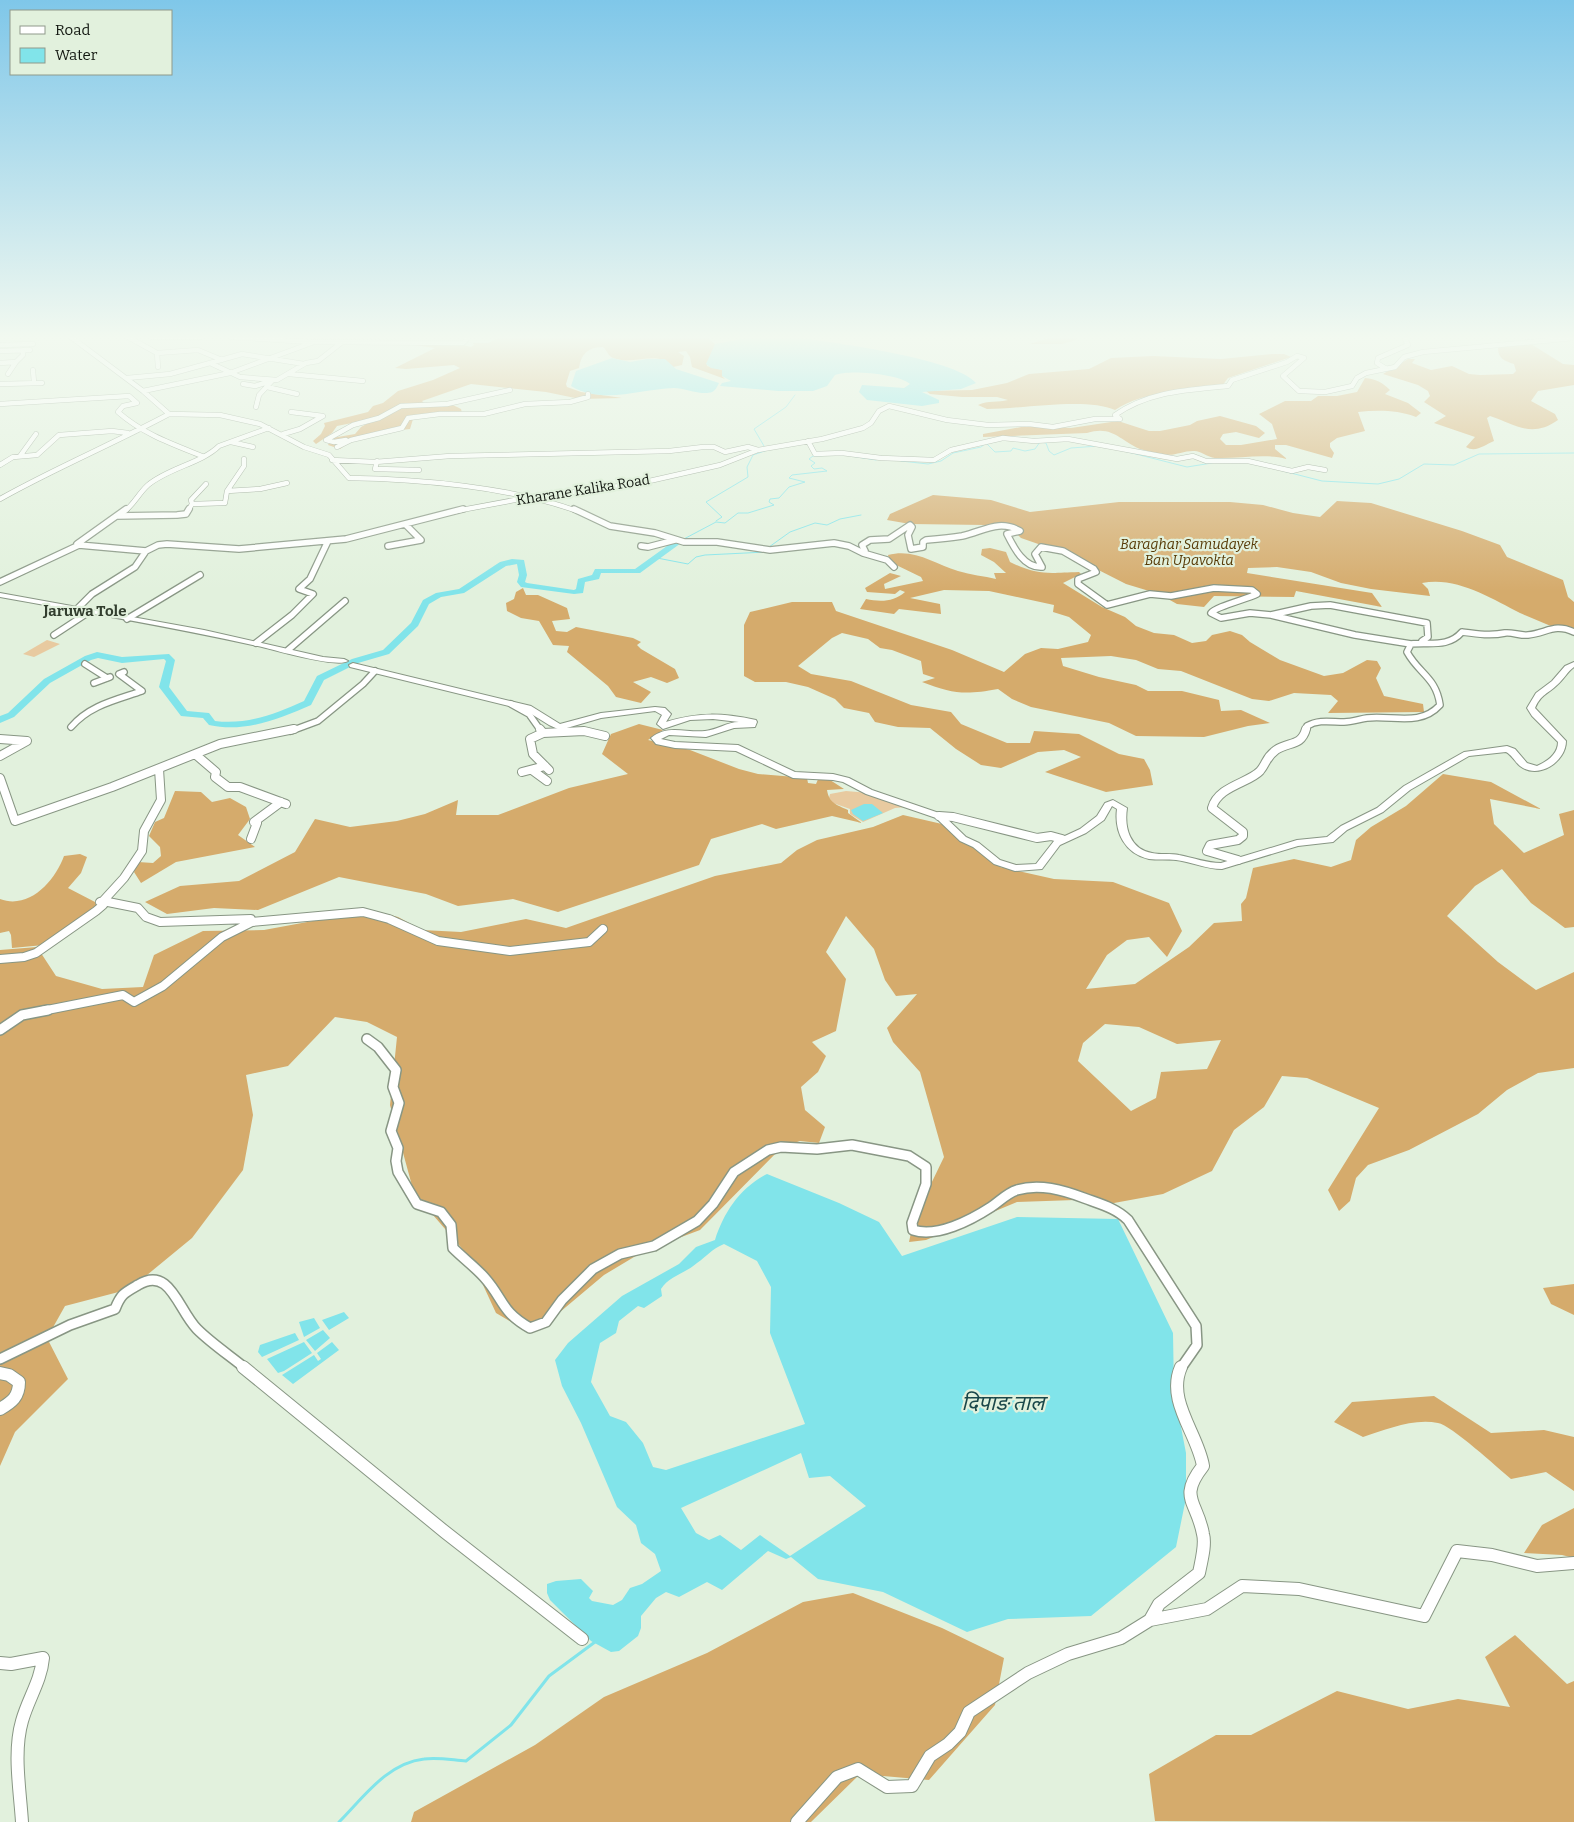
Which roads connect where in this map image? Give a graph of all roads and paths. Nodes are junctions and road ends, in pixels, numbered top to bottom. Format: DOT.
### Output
graph roads {
  1 [pos="130,422"];
  2 [pos="152,422"];
  3 [pos="248,422"];
  4 [pos="312,422"];
  5 [pos="364,422"];
  6 [pos="406,422"];
  7 [pos="869,422"];
  8 [pos="961,422"];
  9 [pos="1081,422"];
  10 [pos="269,428"];
  11 [pos="138,429"];
  12 [pos="128,433"];
  13 [pos="36,434"];
  14 [pos="283,434"];
  15 [pos="808,441"];
  16 [pos="231,442"];
  17 [pos="253,447"];
  18 [pos="337,447"];
  19 [pos="758,450"];
  20 [pos="326,453"];
  21 [pos="20,456"];
  22 [pos="202,456"];
  23 [pos="244,458"];
  24 [pos="332,460"];
  25 [pos="377,462"];
  26 [pos="0,465"];
  27 [pos="419,470"];
  28 [pos="1325,470"];
  29 [pos="287,483"];
  30 [pos="206,484"];
  31 [pos="227,491"];
  32 [pos="0,493"];
  33 [pos="7,494"];
  34 [pos="531,497"];
  35 [pos="0,499"];
  36 [pos="192,504"];
  37 [pos="117,516"];
  38 [pos="406,525"];
  39 [pos="675,540"];
  40 [pos="328,541"];
  41 [pos="79,545"];
  42 [pos="388,546"];
  43 [pos="641,546"];
  44 [pos="146,551"];
  45 [pos="863,553"];
  46 [pos="894,566"];
  47 [pos="200,575"];
  48 [pos="0,582"];
  49 [pos="1,596"];
  50 [pos="345,601"];
  51 [pos="77,609"];
  52 [pos="89,612"];
  53 [pos="1271,615"];
  54 [pos="127,619"];
  55 [pos="1574,632"];
  56 [pos="54,636"];
  57 [pos="1422,642"];
  58 [pos="256,643"];
  59 [pos="1411,644"];
  60 [pos="288,650"];
  61 [pos="85,664"];
  62 [pos="1574,664"];
  63 [pos="375,671"];
  64 [pos="107,678"];
  65 [pos="94,682"];
  66 [pos="509,703"];
  67 [pos="71,727"];
  68 [pos="544,733"];
  69 [pos="605,736"];
  70 [pos="0,739"];
  71 [pos="195,754"];
  72 [pos="0,756"];
  73 [pos="159,769"];
  74 [pos="532,770"];
  75 [pos="522,772"];
  76 [pos="0,778"];
  77 [pos="547,781"];
  78 [pos="939,816"];
  79 [pos="251,839"];
  80 [pos="1062,840"];
  81 [pos="1238,860"];
  82 [pos="103,901"];
  83 [pos="252,922"];
  84 [pos="603,929"];
  85 [pos="0,959"];
  86 [pos="0,1030"];
  87 [pos="366,1039"];
  88 [pos="0,1359"];
  89 [pos="0,1373"];
  90 [pos="0,1409"];
  91 [pos="1574,1564"];
  92 [pos="1150,1620"];
  93 [pos="582,1639"];
  94 [pos="0,1663"];
  95 [pos="22,1822"];
  96 [pos="797,1822"];
  1 -- 11 [label="street"];
  2 -- 11 [label="street"];
  3 -- 10 [label="street"];
  4 -- 14 [label="street"];
  5 -- 18 [label="street"];
  6 -- 18 [label="street"];
  7 -- 15 [label="street, Kharane Kalika Road"];
  8 -- 9 [label="street, Kharane Kalika Road"];
  10 -- 14 [label="street"];
  10 -- 16 [label="street"];
  11 -- 12 [label="street"];
  11 -- 22 [label="street"];
  12 -- 21 [label="street"];
  12 -- 33 [label="street"];
  13 -- 21 [label="street"];
  14 -- 20 [label="street"];
  15 -- 19 [label="street, Kharane Kalika Road"];
  15 -- 28 [label="street"];
  16 -- 17 [label="street"];
  16 -- 22 [label="street"];
  18 -- 20 [label="street"];
  19 -- 25 [label="street"];
  19 -- 34 [label="street, Kharane Kalika Road"];
  20 -- 24 [label="street"];
  21 -- 26 [label="street"];
  22 -- 37 [label="street"];
  23 -- 31 [label="street"];
  24 -- 25 [label="street"];
  24 -- 34 [label="street"];
  25 -- 27 [label="street"];
  29 -- 31 [label="street"];
  30 -- 36 [label="street"];
  31 -- 36 [label="street"];
  32 -- 33 [label="street"];
  33 -- 35 [label="street"];
  34 -- 38 [label="street, Kharane Kalika Road"];
  34 -- 39 [label="street"];
  36 -- 37 [label="street"];
  37 -- 41 [label="street"];
  38 -- 40 [label="street, Kharane Kalika Road"];
  38 -- 42 [label="street"];
  39 -- 43 [label="street"];
  39 -- 45 [label="street"];
  40 -- 44 [label="street, Kharane Kalika Road"];
  40 -- 58 [label="street"];
  41 -- 44 [label="street, Kharane Kalika Road"];
  41 -- 48 [label="street"];
  44 -- 51 [label="street"];
  45 -- 46 [label="street"];
  45 -- 53 [label="street"];
  47 -- 54 [label="street"];
  49 -- 51 [label="main road"];
  50 -- 60 [label="street"];
  51 -- 52 [label="main road"];
  52 -- 54 [label="main road"];
  52 -- 56 [label="street"];
  53 -- 57 [label="street"];
  53 -- 59 [label="street"];
  54 -- 58 [label="main road"];
  55 -- 57 [label="street"];
  57 -- 59 [label="street"];
  58 -- 60 [label="main road"];
  59 -- 81 [label="street"];
  60 -- 63 [label="main road"];
  61 -- 64 [label="street"];
  62 -- 81 [label="main road"];
  63 -- 66 [label="main road"];
  63 -- 71 [label="street"];
  64 -- 65 [label="street"];
  64 -- 67 [label="street"];
  66 -- 68 [label="street"];
  66 -- 78 [label="main road"];
  68 -- 69 [label="street"];
  68 -- 74 [label="street"];
  70 -- 72 [label="street"];
  71 -- 73 [label="street"];
  71 -- 79 [label="street"];
  73 -- 76 [label="street"];
  73 -- 82 [label="street"];
  74 -- 75 [label="street"];
  74 -- 77 [label="street"];
  78 -- 80 [label="street"];
  78 -- 80 [label="main road"];
  80 -- 81 [label="main road"];
  82 -- 83 [label="street"];
  82 -- 85 [label="street"];
  83 -- 84 [label="street"];
  83 -- 86 [label="street"];
  87 -- 92 [label="street"];
  88 -- 93 [label="street"];
  89 -- 90 [label="street"];
  91 -- 92 [label="street"];
  92 -- 96 [label="street"];
  94 -- 95 [label="street"];
}
